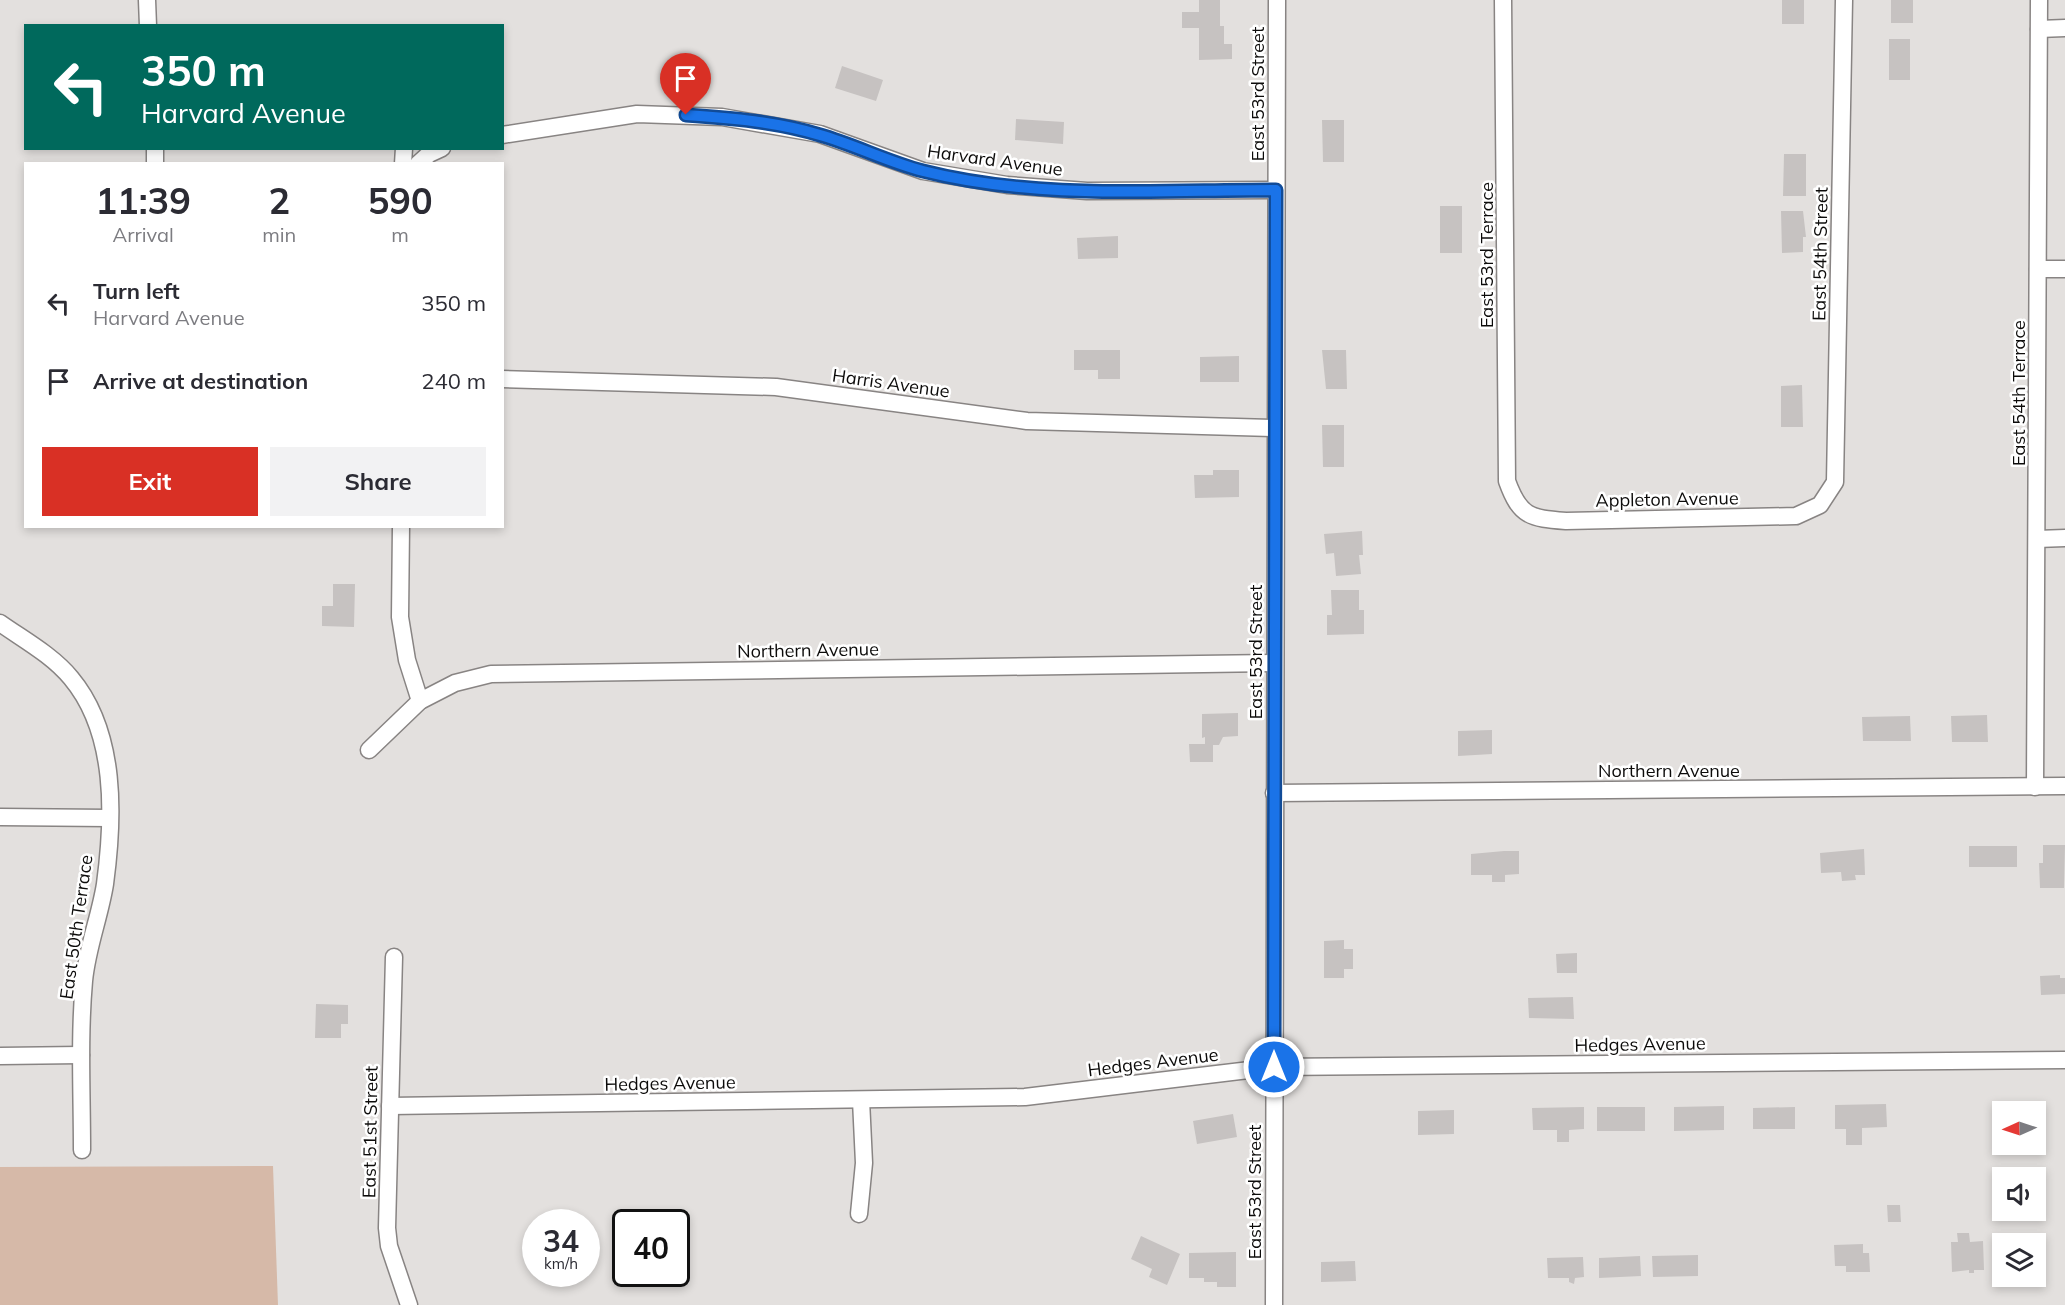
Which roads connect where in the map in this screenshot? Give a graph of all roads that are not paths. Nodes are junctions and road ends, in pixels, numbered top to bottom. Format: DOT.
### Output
graph roads {
  1 [pos="147,0"];
  2 [pos="1276,0"];
  3 [pos="1503,0"];
  4 [pos="1844,0"];
  5 [pos="2039,0"];
  6 [pos="148,24"];
  7 [pos="2039,28"];
  8 [pos="2065,28"];
  9 [pos="504,135"];
  10 [pos="438,150"];
  11 [pos="420,162"];
  12 [pos="1276,190"];
  13 [pos="2038,269"];
  14 [pos="2065,270"];
  15 [pos="504,379"];
  16 [pos="1275,428"];
  17 [pos="1820,505"];
  18 [pos="1518,506"];
  19 [pos="401,528"];
  20 [pos="2065,538"];
  21 [pos="2037,539"];
  22 [pos="0,623"];
  23 [pos="1274,663"];
  24 [pos="420,701"];
  25 [pos="369,750"];
  26 [pos="2065,786"];
  27 [pos="2035,787"];
  28 [pos="1274,793"];
  29 [pos="0,818"];
  30 [pos="109,818"];
  31 [pos="394,957"];
  32 [pos="81,1055"];
  33 [pos="0,1056"];
  34 [pos="2065,1060"];
  35 [pos="1274,1067"];
  36 [pos="861,1100"];
  37 [pos="390,1106"];
  38 [pos="82,1150"];
  39 [pos="859,1214"];
  40 [pos="409,1305"];
  41 [pos="1274,1305"];
  1 -- 6 [label="street"];
  2 -- 12 [label="street, East 53rd Street"];
  3 -- 18 [label="street, East 53rd Terrace"];
  4 -- 17 [label="street, East 54th Street"];
  5 -- 7 [label="street, East 54th Terrace"];
  7 -- 8 [label="street"];
  7 -- 13 [label="street, East 54th Terrace"];
  9 -- 12 [label="street, Harvard Avenue"];
  10 -- 11 [label="street"];
  12 -- 16 [label="street, East 53rd Street"];
  13 -- 14 [label="street"];
  13 -- 21 [label="street, East 54th Terrace"];
  15 -- 16 [label="street, Harris Avenue"];
  16 -- 23 [label="street, East 53rd Street"];
  17 -- 18 [label="street, Appleton Avenue"];
  19 -- 24 [label="street"];
  20 -- 21 [label="street"];
  21 -- 27 [label="street, East 54th Terrace"];
  22 -- 30 [label="street"];
  23 -- 24 [label="street, Northern Avenue"];
  23 -- 28 [label="street, East 53rd Street"];
  24 -- 25 [label="street, Northern Avenue"];
  26 -- 27 [label="street, Northern Avenue"];
  27 -- 28 [label="street, Northern Avenue"];
  28 -- 35 [label="street, East 53rd Street"];
  29 -- 30 [label="street"];
  30 -- 32 [label="street, East 50th Terrace"];
  31 -- 37 [label="street, East 51st Street"];
  32 -- 33 [label="street"];
  32 -- 38 [label="street, East 50th Terrace"];
  34 -- 35 [label="street, Hedges Avenue"];
  35 -- 36 [label="street, Hedges Avenue"];
  35 -- 41 [label="street, East 53rd Street"];
  36 -- 37 [label="street, Hedges Avenue"];
  36 -- 39 [label="street"];
  37 -- 40 [label="street, East 51st Street"];
}
